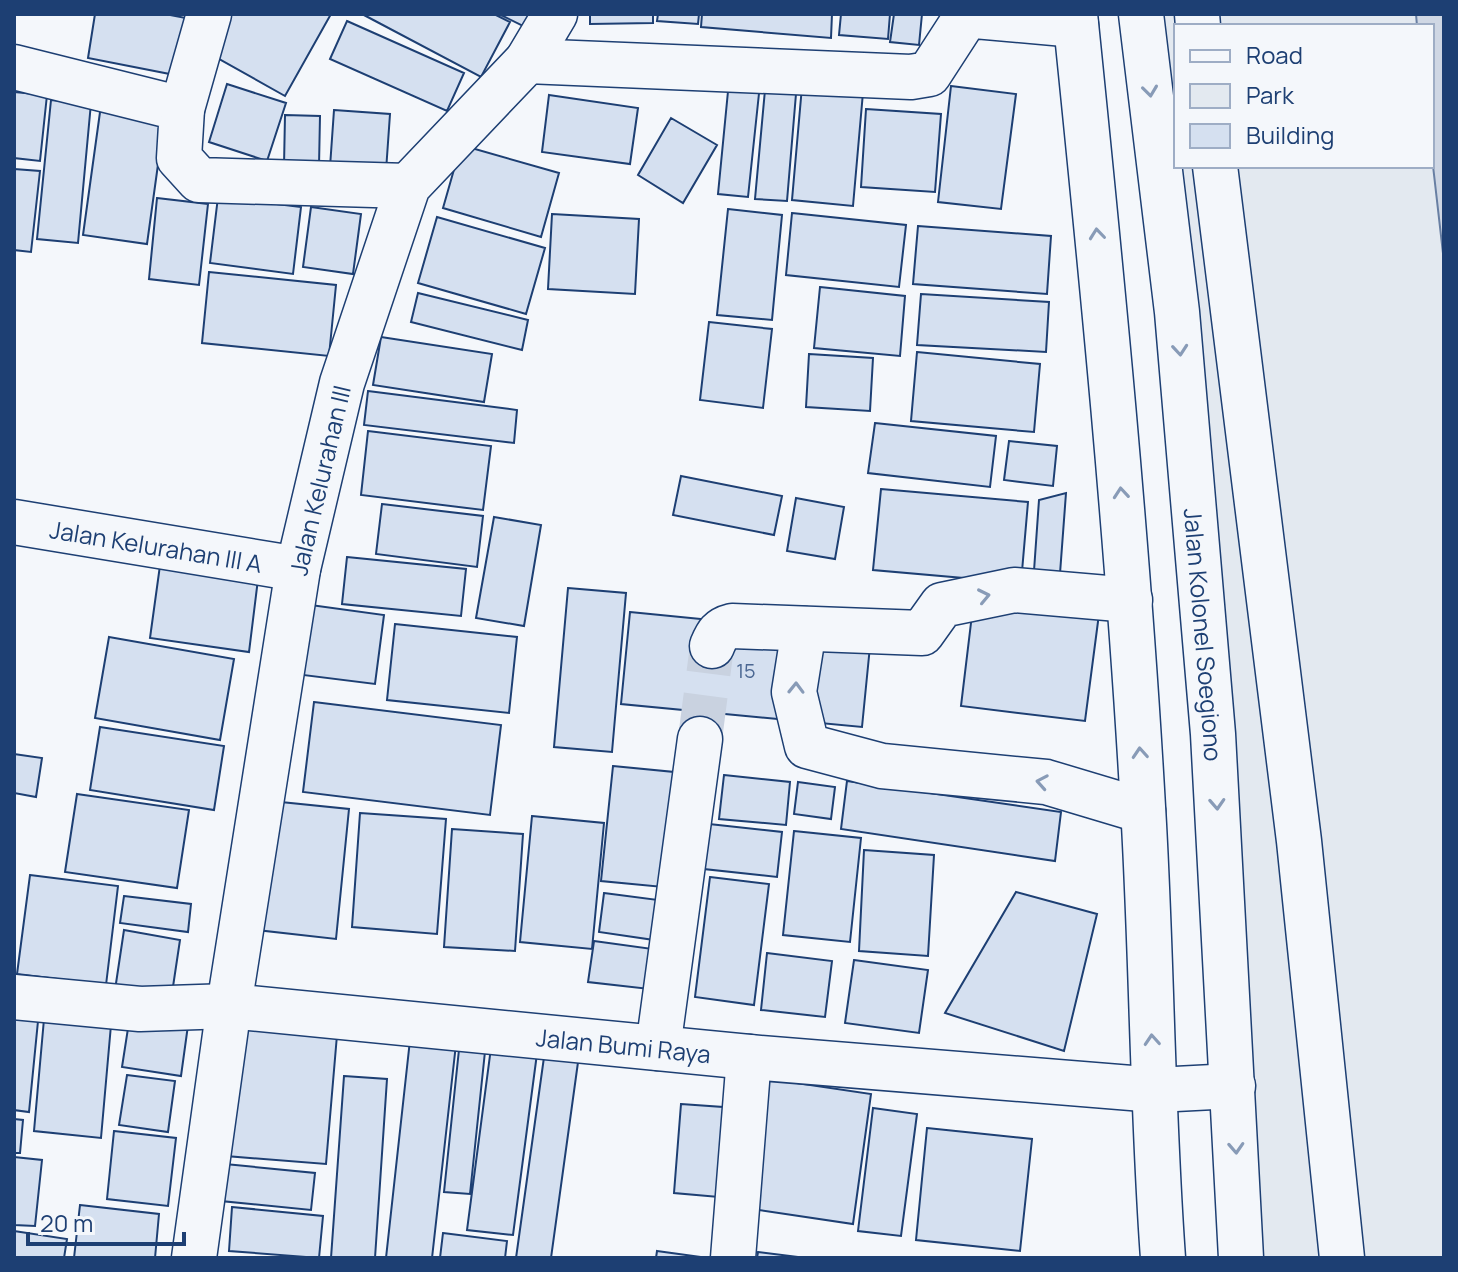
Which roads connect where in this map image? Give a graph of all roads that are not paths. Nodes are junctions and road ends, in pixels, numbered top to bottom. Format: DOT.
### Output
graph roads {
  1 [pos="209,14"];
  2 [pos="555,14"];
  3 [pos="1141,14"];
  4 [pos="1076,19"];
  5 [pos="527,61"];
  6 [pos="14,67"];
  7 [pos="182,109"];
  8 [pos="1215,168"];
  9 [pos="408,186"];
  10 [pos="14,522"];
  11 [pos="298,569"];
  12 [pos="1130,600"];
  13 [pos="804,629"];
  14 [pos="712,646"];
  15 [pos="700,739"];
  16 [pos="1143,811"];
  17 [pos="14,997"];
  18 [pos="229,1006"];
  19 [pos="658,1048"];
  20 [pos="749,1057"];
  21 [pos="1233,1086"];
  22 [pos="1156,1090"];
  23 [pos="194,1258"];
  24 [pos="733,1258"];
  25 [pos="1163,1258"];
  26 [pos="1241,1258"];
  27 [pos="1342,1258"];
  1 -- 7 [label="street"];
  2 -- 5 [label="street, Jalan Kelurahan III"];
  3 -- 21 [label="street, Jalan Kolonel Soegiono, one-way"];
  4 -- 5 [label="street"];
  12 -- 4 [label="street, one-way"];
  5 -- 9 [label="street, Jalan Kelurahan III"];
  6 -- 7 [label="street"];
  7 -- 9 [label="street"];
  8 -- 27 [label="street"];
  9 -- 11 [label="street, Jalan Kelurahan III"];
  10 -- 11 [label="street, Jalan Kelurahan III A"];
  11 -- 18 [label="street, Jalan Kelurahan III"];
  13 -- 12 [label="street, one-way"];
  16 -- 12 [label="street, one-way"];
  13 -- 14 [label="street"];
  16 -- 13 [label="street, one-way"];
  15 -- 19 [label="street"];
  22 -- 16 [label="street, one-way"];
  17 -- 18 [label="street, Jalan Bumi Raya"];
  18 -- 19 [label="street, Jalan Bumi Raya"];
  18 -- 23 [label="street, Jalan Kelurahan III"];
  19 -- 20 [label="street, Jalan Bumi Raya"];
  20 -- 22 [label="street, Jalan Bumi Raya"];
  20 -- 24 [label="street"];
  21 -- 22 [label="street, Jalan Bumi Raya"];
  21 -- 26 [label="street, Jalan Kolonel Soegiono, one-way"];
  22 -- 25 [label="street"];
}
